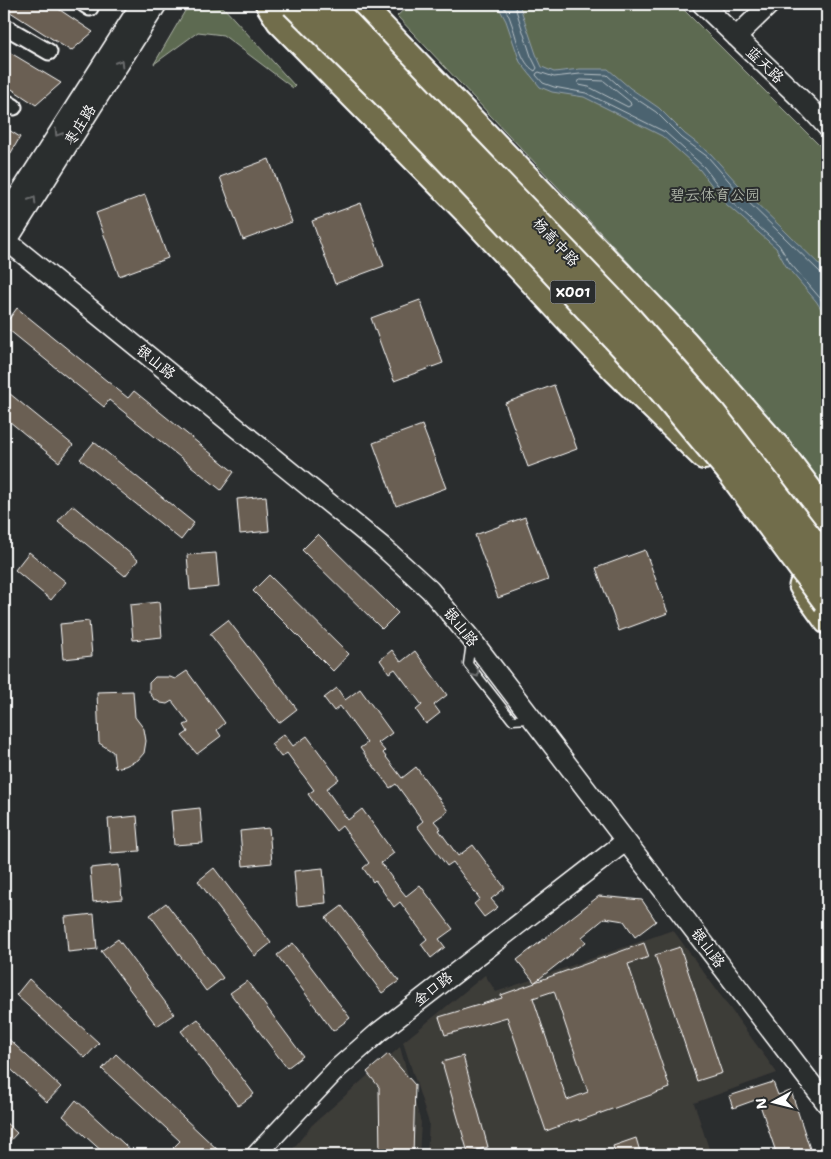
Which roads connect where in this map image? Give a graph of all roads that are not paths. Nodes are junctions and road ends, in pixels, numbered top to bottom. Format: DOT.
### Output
graph roads {
  1 [pos="141,4"];
  2 [pos="157,4"];
  3 [pos="269,4"];
  4 [pos="276,4"];
  5 [pos="294,4"];
  6 [pos="328,4"];
  7 [pos="346,4"];
  8 [pos="359,4"];
  9 [pos="702,4"];
  10 [pos="770,4"];
  11 [pos="4,26"];
  12 [pos="736,37"];
  13 [pos="49,52"];
  14 [pos="827,127"];
  15 [pos="4,218"];
  16 [pos="5,242"];
  17 [pos="704,456"];
  18 [pos="737,495"];
  19 [pos="827,514"];
  20 [pos="827,534"];
  21 [pos="827,561"];
  22 [pos="827,574"];
  23 [pos="827,602"];
  24 [pos="827,621"];
  25 [pos="626,841"];
  26 [pos="827,1104"];
  27 [pos="256,1155"];
  1 -- 15 [label="street, 枣庄路, one-way"];
  16 -- 2 [label="street, 枣庄路, one-way"];
  3 -- 17 [label="highway"];
  4 -- 17 [label="main road, X001"];
  5 -- 23 [label="highway, 杨高中路 / X001, bridge"];
  6 -- 21 [label="highway, 杨高中路 / X001, bridge"];
  7 -- 20 [label="main road, 杨高中路 / X001"];
  8 -- 19 [label="highway"];
  9 -- 12 [label="street, 蓝天路"];
  10 -- 12 [label="street"];
  11 -- 13 [label="street"];
  12 -- 14 [label="street, 蓝天路"];
  16 -- 25 [label="street, 银山路"];
  17 -- 18 [label="main road, X001"];
  18 -- 22 [label="main road, X001"];
  18 -- 24 [label="main road, X001"];
  25 -- 26 [label="street, 银山路"];
  25 -- 27 [label="street, 金口路"];
}
